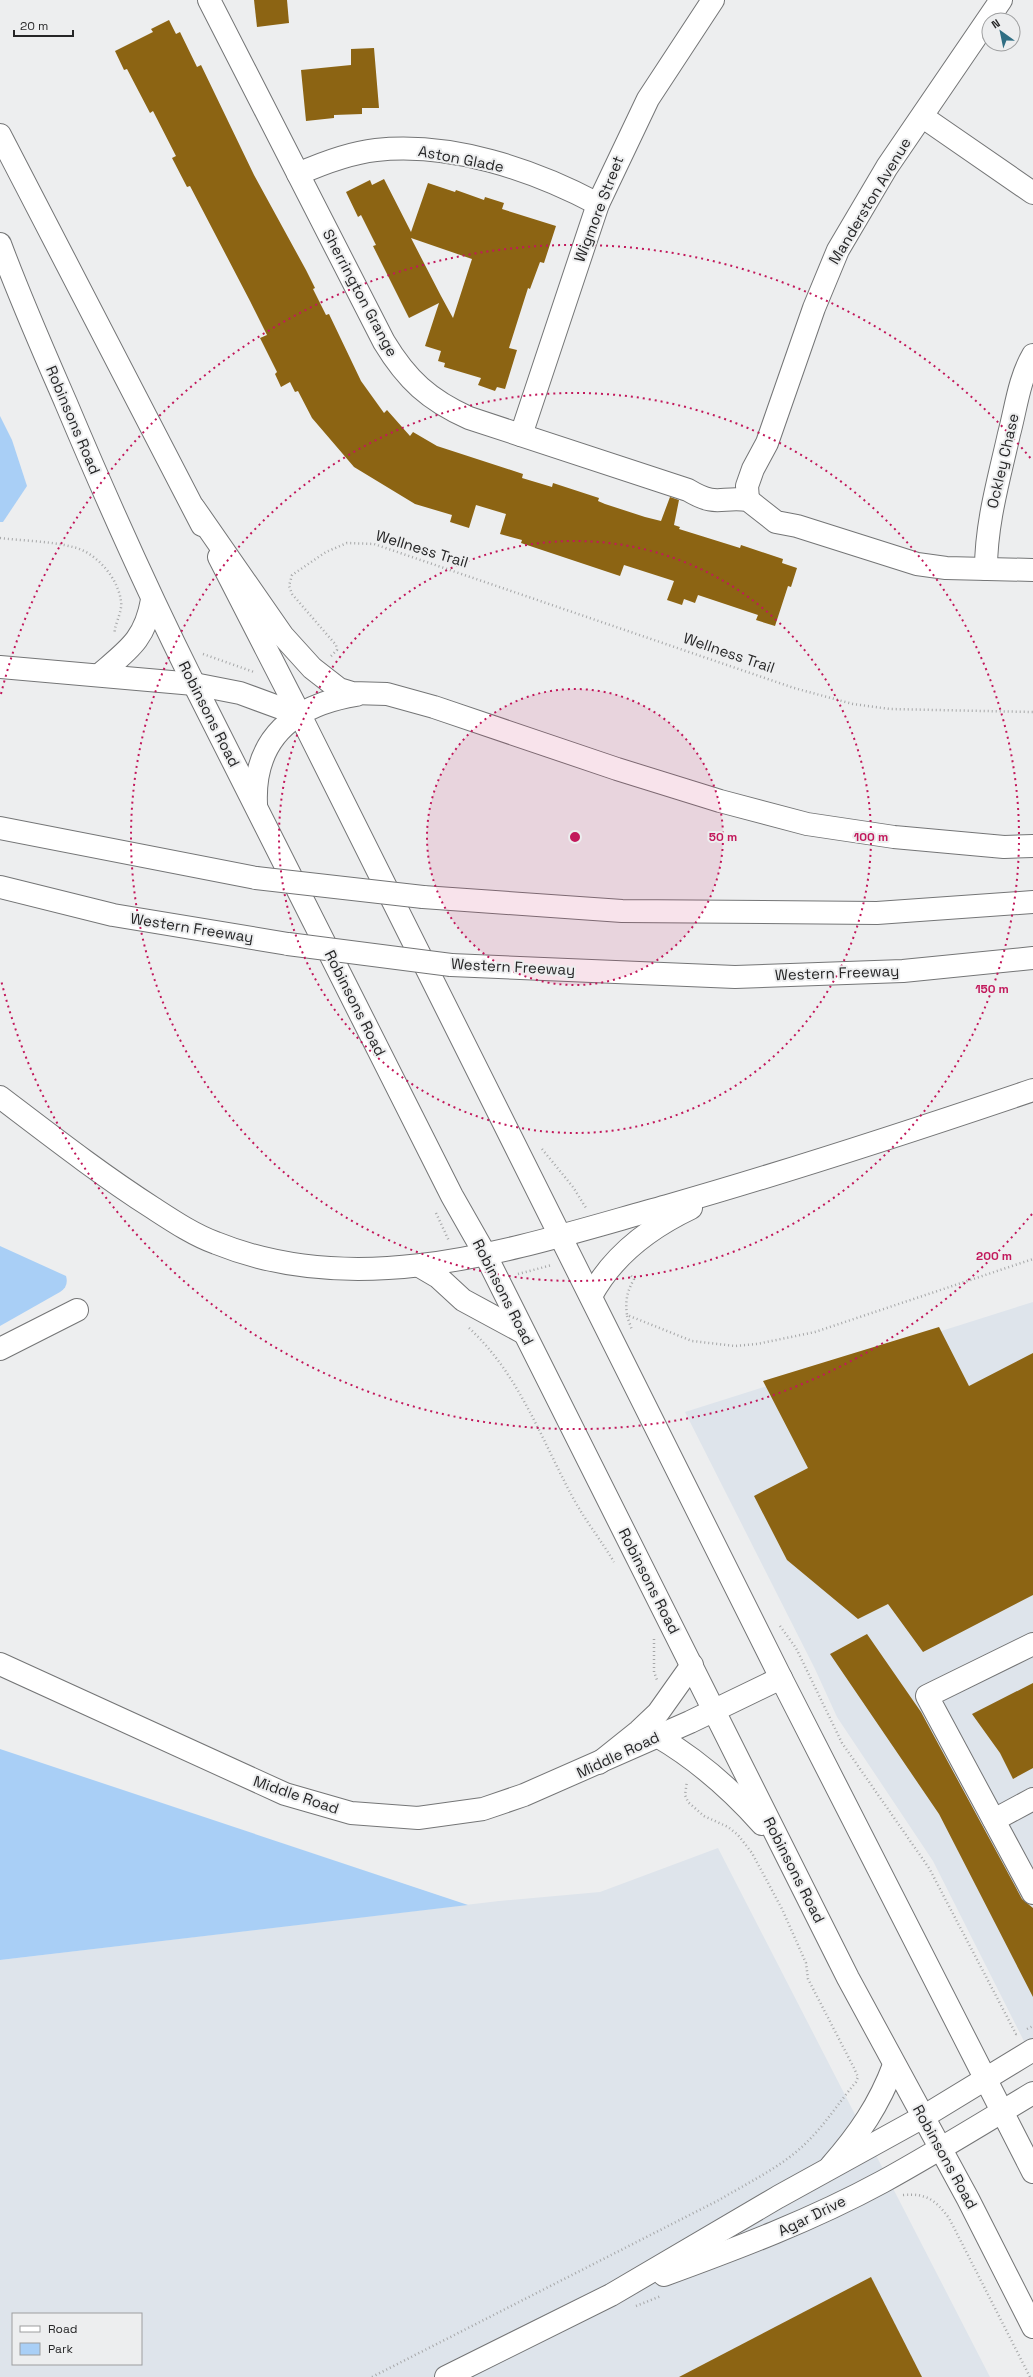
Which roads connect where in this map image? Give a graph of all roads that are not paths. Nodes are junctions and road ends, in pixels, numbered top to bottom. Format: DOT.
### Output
graph roads {
  1 [pos="209,0"];
  2 [pos="713,0"];
  3 [pos="1001,0"];
  4 [pos="923,117"];
  5 [pos="0,135"];
  6 [pos="298,174"];
  7 [pos="1033,193"];
  8 [pos="598,204"];
  9 [pos="0,244"];
  10 [pos="1033,356"];
  11 [pos="521,435"];
  12 [pos="751,492"];
  13 [pos="194,508"];
  14 [pos="986,569"];
  15 [pos="1033,570"];
  16 [pos="152,600"];
  17 [pos="0,668"];
  18 [pos="99,675"];
  19 [pos="194,684"];
  20 [pos="361,694"];
  21 [pos="300,715"];
  22 [pos="256,807"];
  23 [pos="0,828"];
  24 [pos="1033,846"];
  25 [pos="0,887"];
  26 [pos="1033,902"];
  27 [pos="1033,958"];
  28 [pos="1033,1090"];
  29 [pos="0,1097"];
  30 [pos="739,1185"];
  31 [pos="561,1236"];
  32 [pos="485,1254"];
  33 [pos="421,1267"];
  34 [pos="591,1296"];
  35 [pos="77,1310"];
  36 [pos="524,1333"];
  37 [pos="0,1349"];
  38 [pos="1033,1644"];
  39 [pos="0,1664"];
  40 [pos="692,1665"];
  41 [pos="781,1678"];
  42 [pos="713,1710"];
  43 [pos="657,1736"];
  44 [pos="599,1763"];
  45 [pos="1033,1799"];
  46 [pos="994,1820"];
  47 [pos="782,1847"];
  48 [pos="1033,1893"];
  49 [pos="1033,2050"];
  50 [pos="894,2065"];
  51 [pos="984,2080"];
  52 [pos="1033,2092"];
  53 [pos="1001,2112"];
  54 [pos="924,2117"];
  55 [pos="940,2149"];
  56 [pos="831,2166"];
  57 [pos="1033,2172"];
  58 [pos="611,2295"];
  59 [pos="1033,2327"];
  60 [pos="446,2377"];
  1 -- 6 [label="main road, Sherrington Grange"];
  2 -- 8 [label="main road, Wigmore Street"];
  3 -- 4 [label="main road, Manderston Avenue"];
  4 -- 7 [label="main road"];
  4 -- 12 [label="main road, Manderston Avenue"];
  5 -- 13 [label="main road"];
  6 -- 8 [label="main road, Aston Glade"];
  6 -- 11 [label="main road, Sherrington Grange"];
  8 -- 11 [label="main road, Wigmore Street"];
  9 -- 16 [label="main road, Robinsons Road"];
  10 -- 14 [label="main road, Ockley Chase"];
  11 -- 12 [label="main road, Sherrington Grange"];
  12 -- 14 [label="main road"];
  13 -- 20 [label="main road"];
  13 -- 21 [label="main road"];
  14 -- 15 [label="main road"];
  16 -- 18 [label="main road"];
  16 -- 19 [label="main road, Robinsons Road"];
  17 -- 18 [label="main road"];
  18 -- 19 [label="main road"];
  19 -- 21 [label="main road"];
  19 -- 22 [label="main road, Robinsons Road"];
  20 -- 21 [label="main road"];
  20 -- 24 [label="main road"];
  21 -- 22 [label="main road"];
  21 -- 31 [label="main road"];
  22 -- 32 [label="main road, Robinsons Road"];
  23 -- 26 [label="main road, bridge"];
  25 -- 27 [label="main road, Western Freeway, bridge"];
  28 -- 30 [label="main road"];
  29 -- 33 [label="main road"];
  30 -- 31 [label="main road"];
  30 -- 34 [label="main road"];
  31 -- 32 [label="main road"];
  31 -- 34 [label="main road"];
  32 -- 33 [label="main road"];
  32 -- 36 [label="main road, Robinsons Road"];
  33 -- 36 [label="main road"];
  34 -- 41 [label="main road"];
  35 -- 37 [label="main road"];
  36 -- 40 [label="main road, Robinsons Road"];
  38 -- 46 [label="main road"];
  39 -- 44 [label="main road, Middle Road"];
  40 -- 42 [label="main road, Robinsons Road"];
  40 -- 44 [label="main road"];
  41 -- 42 [label="main road, Middle Road"];
  41 -- 51 [label="main road"];
  42 -- 43 [label="main road, Middle Road"];
  42 -- 47 [label="main road, Robinsons Road"];
  43 -- 44 [label="main road, Middle Road"];
  43 -- 47 [label="main road"];
  45 -- 46 [label="main road"];
  46 -- 48 [label="main road"];
  47 -- 50 [label="main road, Robinsons Road"];
  49 -- 51 [label="main road, Agar Drive"];
  50 -- 54 [label="main road, Robinsons Road"];
  50 -- 56 [label="main road"];
  51 -- 53 [label="main road"];
  51 -- 54 [label="main road, Agar Drive"];
  52 -- 53 [label="main road, Agar Drive"];
  53 -- 55 [label="main road, Agar Drive"];
  53 -- 57 [label="main road"];
  54 -- 55 [label="main road, Robinsons Road"];
  54 -- 56 [label="main road, Agar Drive"];
  55 -- 58 [label="main road, Agar Drive"];
  55 -- 59 [label="main road, Robinsons Road"];
  56 -- 58 [label="main road, Agar Drive"];
  58 -- 60 [label="main road, Agar Drive"];
}
